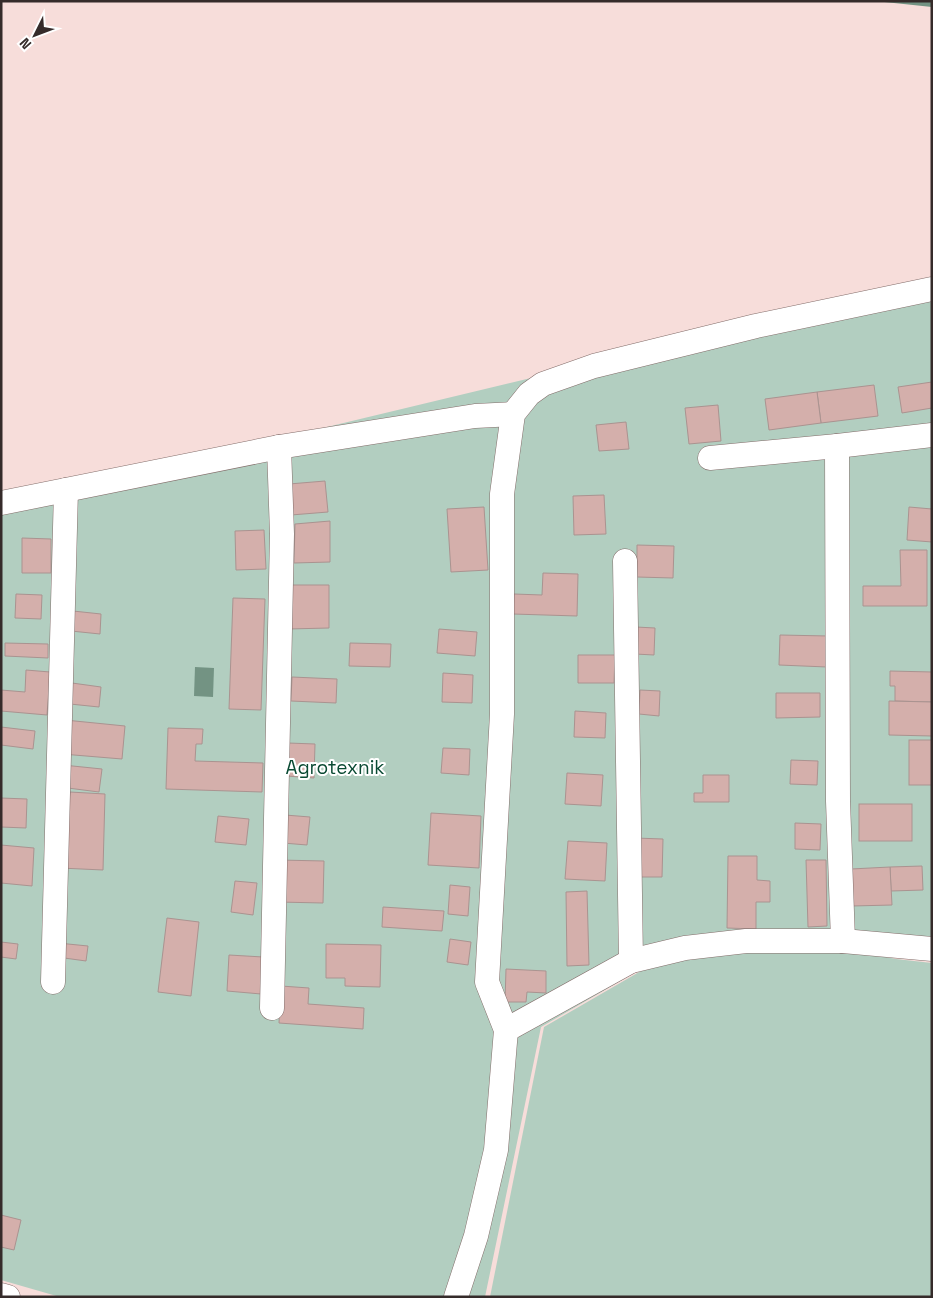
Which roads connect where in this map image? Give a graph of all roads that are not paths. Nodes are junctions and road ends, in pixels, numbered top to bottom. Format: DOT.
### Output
graph roads {
  1 [pos="932,289"];
  2 [pos="513,414"];
  3 [pos="932,435"];
  4 [pos="837,446"];
  5 [pos="279,447"];
  6 [pos="713,464"];
  7 [pos="66,490"];
  8 [pos="1,503"];
  9 [pos="625,561"];
  10 [pos="843,942"];
  11 [pos="932,949"];
  12 [pos="631,962"];
  13 [pos="53,982"];
  14 [pos="272,1008"];
  15 [pos="506,1030"];
  16 [pos="1,1295"];
  17 [pos="8,1297"];
  18 [pos="456,1297"];
  1 -- 2 [label="street"];
  2 -- 5 [label="street"];
  2 -- 15 [label="street"];
  3 -- 4 [label="street"];
  4 -- 6 [label="street"];
  4 -- 10 [label="street"];
  5 -- 7 [label="street"];
  5 -- 14 [label="street"];
  7 -- 8 [label="street"];
  7 -- 13 [label="street"];
  9 -- 12 [label="street"];
  10 -- 11 [label="street"];
  10 -- 12 [label="street"];
  12 -- 15 [label="street"];
  15 -- 18 [label="street"];
  16 -- 17 [label="street"];
}
